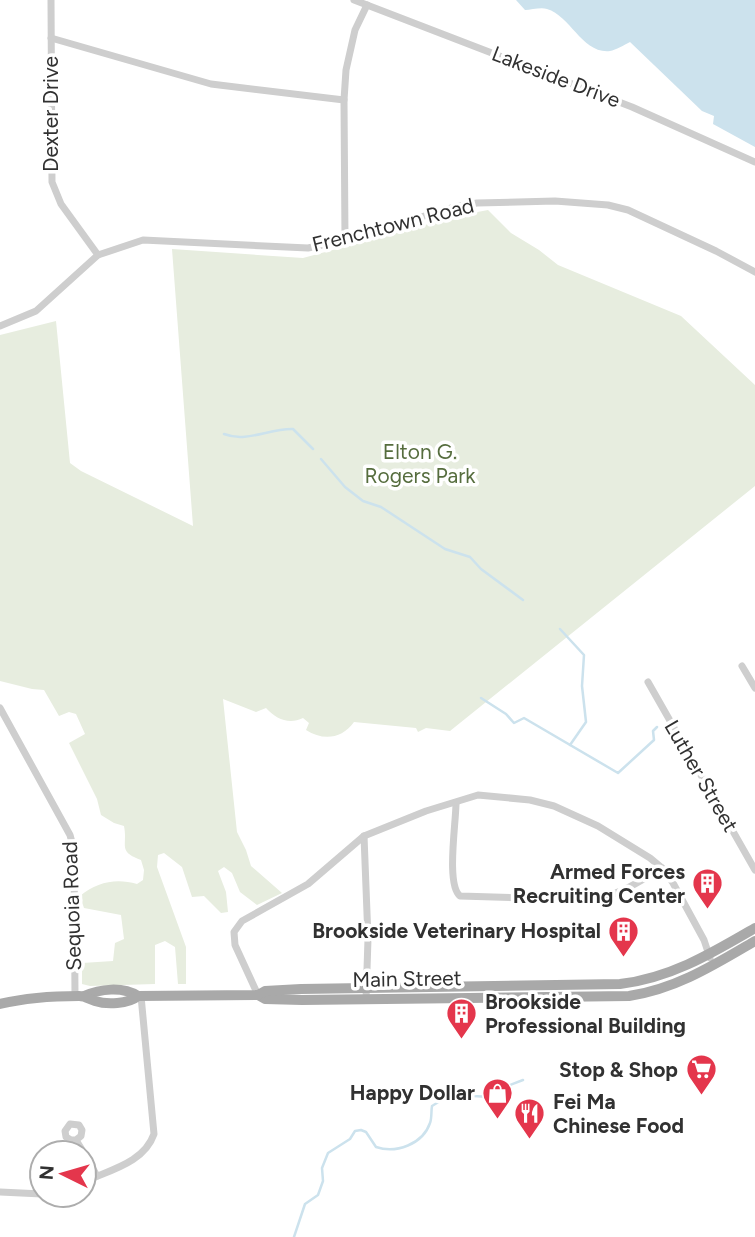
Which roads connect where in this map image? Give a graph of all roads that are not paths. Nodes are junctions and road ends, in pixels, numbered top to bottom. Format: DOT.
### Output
graph roads {
  1 [pos="51,0"];
  2 [pos="354,0"];
  3 [pos="367,5"];
  4 [pos="51,38"];
  5 [pos="344,100"];
  6 [pos="755,162"];
  7 [pos="345,240"];
  8 [pos="98,255"];
  9 [pos="755,272"];
  10 [pos="0,326"];
  11 [pos="742,666"];
  12 [pos="648,682"];
  13 [pos="755,688"];
  14 [pos="0,708"];
  15 [pos="456,803"];
  16 [pos="364,836"];
  17 [pos="662,868"];
  18 [pos="755,870"];
  19 [pos="755,928"];
  20 [pos="755,941"];
  21 [pos="711,960"];
  22 [pos="620,984"];
  23 [pos="531,992"];
  24 [pos="367,993"];
  25 [pos="258,995"];
  26 [pos="79,996"];
  27 [pos="140,996"];
  28 [pos="623,996"];
  29 [pos="0,1004"];
  30 [pos="98,1176"];
  31 [pos="0,1192"];
  32 [pos="28,1194"];
  1 -- 4 [label="street, Dexter Drive"];
  2 -- 3 [label="street, Lakeside Drive"];
  3 -- 5 [label="street"];
  3 -- 6 [label="street, Lakeside Drive"];
  4 -- 5 [label="street"];
  4 -- 8 [label="street, Dexter Drive"];
  5 -- 7 [label="street"];
  7 -- 8 [label="street, Frenchtown Road"];
  7 -- 9 [label="street, Frenchtown Road"];
  8 -- 10 [label="street, Frenchtown Road"];
  11 -- 13 [label="street"];
  12 -- 18 [label="street, Luther Street"];
  14 -- 26 [label="street, Sequoia Road"];
  15 -- 16 [label="street"];
  15 -- 17 [label="street"];
  15 -- 17 [label="street"];
  16 -- 24 [label="street"];
  16 -- 25 [label="street"];
  17 -- 21 [label="street"];
  19 -- 21 [label="main road, Main Street"];
  20 -- 21 [label="main road, Main Street"];
  21 -- 22 [label="main road, Main Street"];
  21 -- 28 [label="main road, Main Street"];
  22 -- 23 [label="main road, Main Street"];
  22 -- 28 [label="main road"];
  23 -- 24 [label="main road, Main Street"];
  23 -- 28 [label="main road, Main Street"];
  24 -- 25 [label="main road, Main Street"];
  25 -- 27 [label="main road, Main Street"];
  26 -- 27 [label="main road, Main Street"];
  26 -- 29 [label="main road, Main Street"];
  27 -- 30 [label="street"];
  31 -- 32 [label="street"];
}
